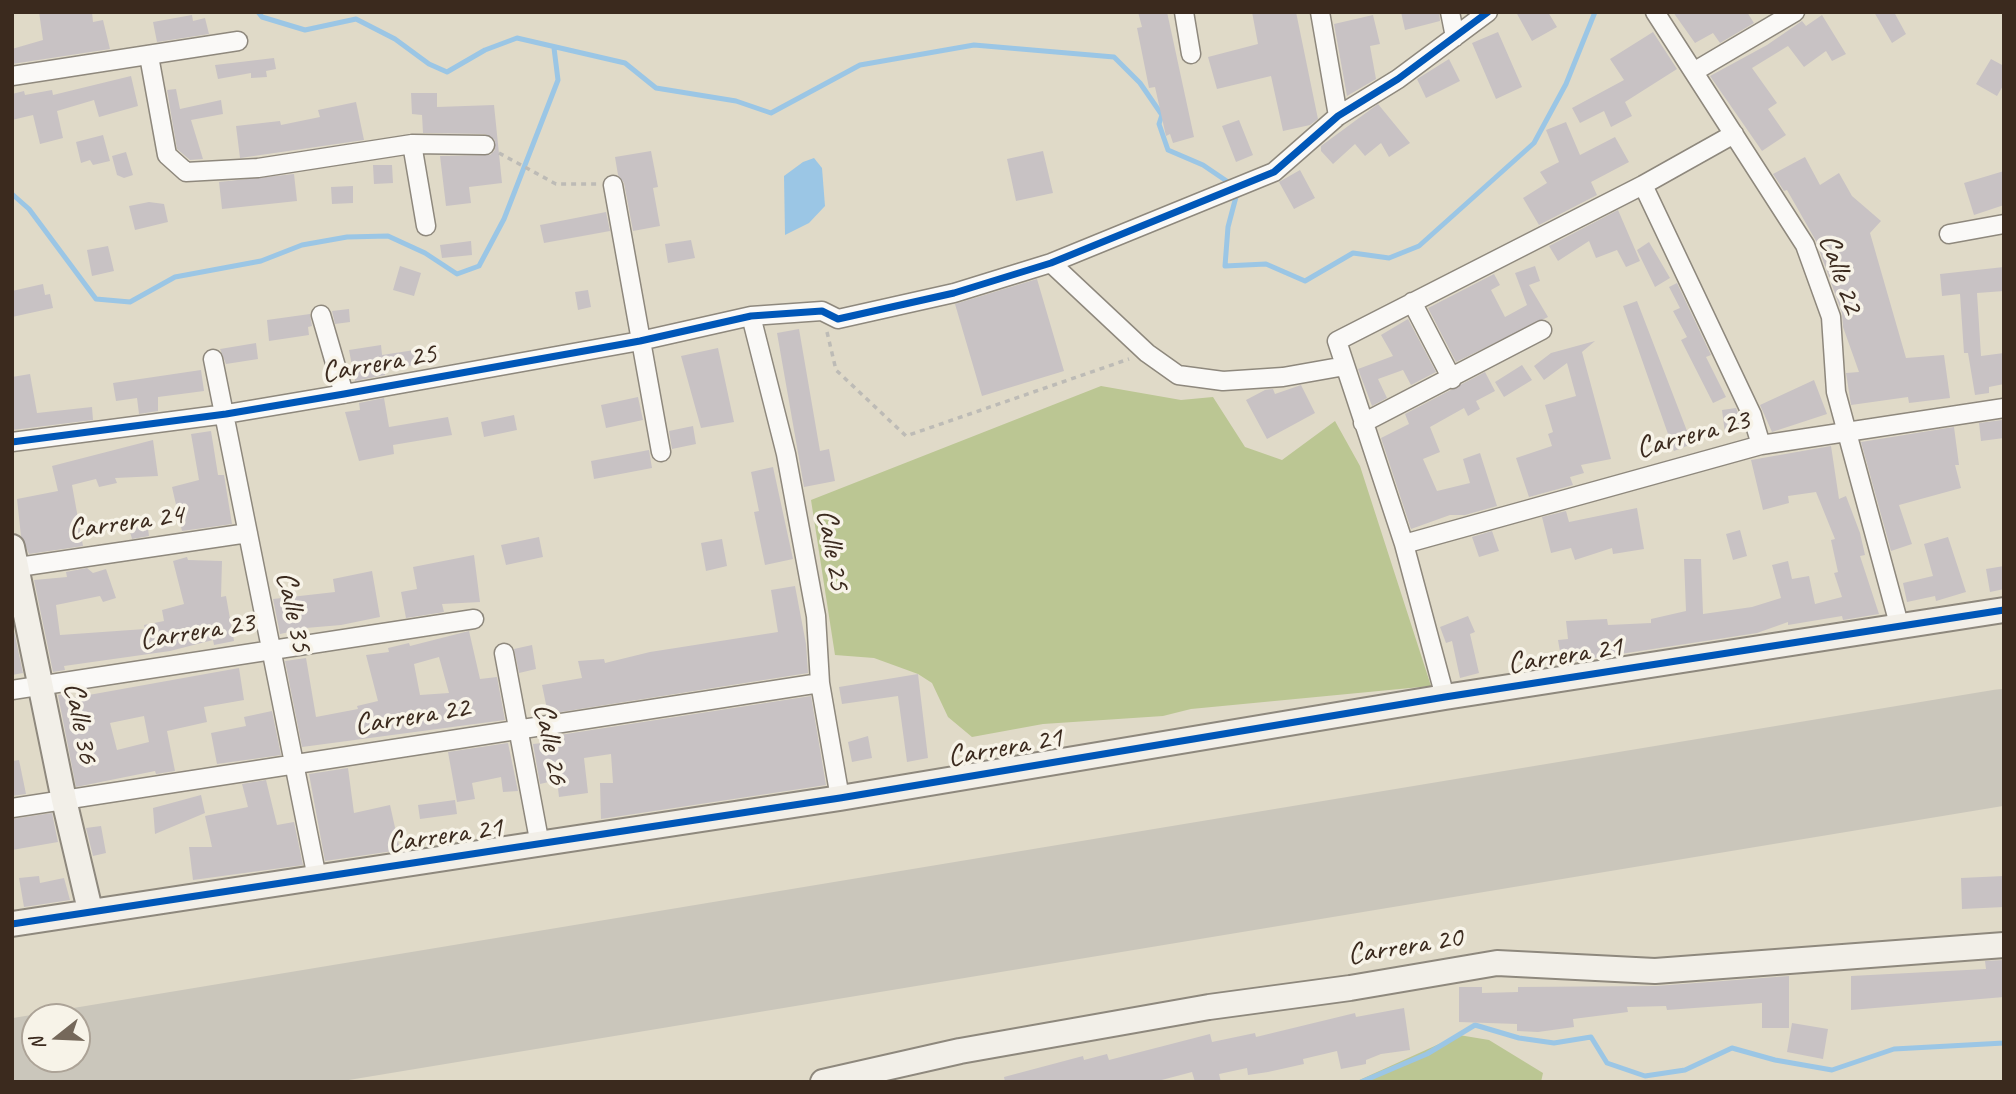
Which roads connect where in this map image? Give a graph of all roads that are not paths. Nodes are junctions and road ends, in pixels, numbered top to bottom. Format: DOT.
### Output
graph roads {
  1 [pos="1184,12"];
  2 [pos="1320,12"];
  3 [pos="1450,12"];
  4 [pos="1488,12"];
  5 [pos="1655,12"];
  6 [pos="1795,12"];
  7 [pos="1455,37"];
  8 [pos="238,41"];
  9 [pos="1191,54"];
  10 [pos="149,56"];
  11 [pos="1695,71"];
  12 [pos="12,76"];
  13 [pos="1338,117"];
  14 [pos="1734,134"];
  15 [pos="412,144"];
  16 [pos="485,145"];
  17 [pos="613,185"];
  18 [pos="1643,185"];
  19 [pos="2004,224"];
  20 [pos="426,226"];
  21 [pos="1949,234"];
  22 [pos="1051,263"];
  23 [pos="1412,302"];
  24 [pos="321,316"];
  25 [pos="751,316"];
  26 [pos="1542,330"];
  27 [pos="640,341"];
  28 [pos="213,359"];
  29 [pos="1345,366"];
  30 [pos="1452,379"];
  31 [pos="344,394"];
  32 [pos="2004,408"];
  33 [pos="226,414"];
  34 [pos="1363,423"];
  35 [pos="1846,432"];
  36 [pos="12,442"];
  37 [pos="1761,444"];
  38 [pos="661,453"];
  39 [pos="248,533"];
  40 [pos="1404,544"];
  41 [pos="14,561"];
  42 [pos="2004,610"];
  43 [pos="474,619"];
  44 [pos="1900,628"];
  45 [pos="272,649"];
  46 [pos="504,653"];
  47 [pos="820,683"];
  48 [pos="41,686"];
  49 [pos="12,691"];
  50 [pos="1445,697"];
  51 [pos="520,729"];
  52 [pos="296,764"];
  53 [pos="840,798"];
  54 [pos="64,800"];
  55 [pos="12,808"];
  56 [pos="540,845"];
  57 [pos="317,878"];
  58 [pos="90,911"];
  59 [pos="12,924"];
  60 [pos="2004,945"];
  61 [pos="823,1082"];
  1 -- 9 [label="street"];
  2 -- 13 [label="street"];
  3 -- 7 [label="street"];
  4 -- 7 [label="street, Carrera 25"];
  5 -- 11 [label="street, Calle 22"];
  6 -- 11 [label="street"];
  7 -- 13 [label="street, Carrera 25"];
  8 -- 10 [label="street"];
  10 -- 12 [label="street"];
  10 -- 15 [label="street"];
  11 -- 14 [label="street, Calle 22"];
  13 -- 22 [label="street, Carrera 25"];
  14 -- 18 [label="street"];
  14 -- 35 [label="street, Calle 22"];
  15 -- 16 [label="street"];
  15 -- 20 [label="street"];
  17 -- 27 [label="street"];
  18 -- 23 [label="street"];
  18 -- 37 [label="street"];
  19 -- 21 [label="street"];
  22 -- 25 [label="street, Carrera 25"];
  22 -- 29 [label="street"];
  23 -- 29 [label="street"];
  23 -- 30 [label="street"];
  24 -- 31 [label="street"];
  25 -- 27 [label="street, Carrera 25"];
  25 -- 47 [label="street, Calle 25"];
  26 -- 30 [label="street"];
  27 -- 31 [label="street, Carrera 25"];
  27 -- 38 [label="street"];
  28 -- 33 [label="street, Calle 35"];
  29 -- 34 [label="street"];
  30 -- 34 [label="street"];
  31 -- 33 [label="street, Carrera 25"];
  32 -- 35 [label="street, Carrera 23"];
  33 -- 36 [label="street, Carrera 25"];
  33 -- 39 [label="street, Calle 35"];
  34 -- 40 [label="street"];
  35 -- 37 [label="street, Carrera 23"];
  35 -- 44 [label="street, Calle 22"];
  37 -- 40 [label="street, Carrera 23"];
  39 -- 41 [label="street, Carrera 24"];
  39 -- 45 [label="street, Calle 35"];
  40 -- 50 [label="street"];
  41 -- 48 [label="street, Calle 36"];
  42 -- 44 [label="street, Carrera 21"];
  43 -- 45 [label="street, Carrera 23"];
  44 -- 50 [label="street, Carrera 21"];
  45 -- 48 [label="street, Carrera 23"];
  45 -- 52 [label="street, Calle 35"];
  46 -- 51 [label="street, Calle 26"];
  47 -- 51 [label="street, Carrera 22"];
  47 -- 53 [label="street, Calle 25"];
  48 -- 49 [label="street, Carrera 23"];
  48 -- 54 [label="street, Calle 36"];
  50 -- 53 [label="street, Carrera 21"];
  51 -- 52 [label="street, Carrera 22"];
  51 -- 56 [label="street, Calle 26"];
  52 -- 54 [label="street, Carrera 22"];
  52 -- 57 [label="street, Calle 35"];
  53 -- 56 [label="street, Carrera 21"];
  54 -- 55 [label="street, Carrera 22"];
  54 -- 58 [label="street, Calle 36"];
  56 -- 57 [label="street, Carrera 21"];
  57 -- 58 [label="street, Carrera 21"];
  58 -- 59 [label="street, Carrera 21"];
  60 -- 61 [label="street, Carrera 20"];
}
